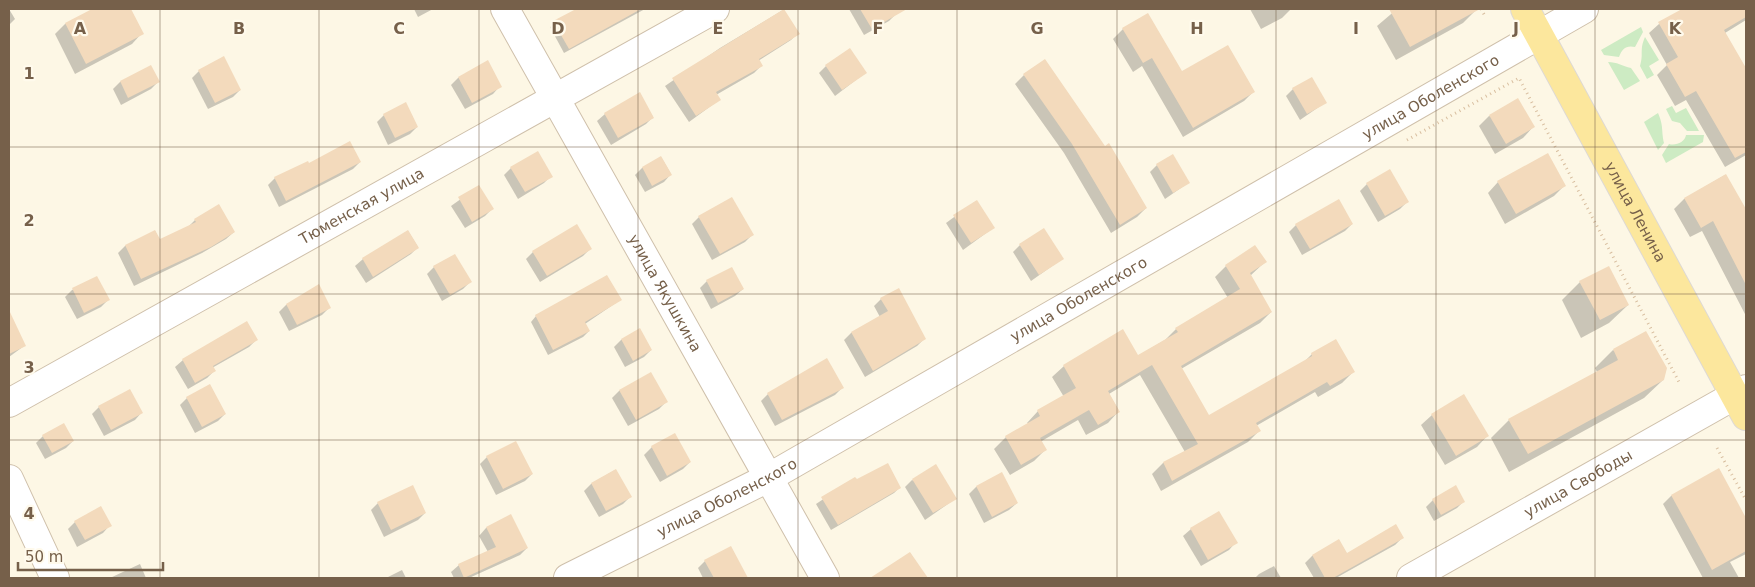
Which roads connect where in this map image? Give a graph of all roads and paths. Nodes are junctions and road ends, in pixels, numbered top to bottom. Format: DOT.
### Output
graph roads {
  1 [pos="505,9"];
  2 [pos="715,9"];
  3 [pos="1481,9"];
  4 [pos="1525,9"];
  5 [pos="1584,9"];
  6 [pos="1485,16"];
  7 [pos="1540,35"];
  8 [pos="1519,78"];
  9 [pos="555,97"];
  10 [pos="1679,382"];
  11 [pos="1742,400"];
  12 [pos="9,403"];
  13 [pos="1717,448"];
  14 [pos="768,478"];
  15 [pos="9,479"];
  16 [pos="1746,500"];
  17 [pos="55,578"];
  18 [pos="568,578"];
  19 [pos="825,578"];
  20 [pos="1411,578"];
  1 -- 9 [label="street, улица Якушкина"];
  2 -- 9 [label="street, Тюменская улица"];
  3 -- 6 [label="path"];
  4 -- 7 [label="main road, улица Ленина"];
  5 -- 7 [label="street, улица Оболенского"];
  7 -- 11 [label="main road, улица Ленина"];
  7 -- 14 [label="street, улица Оболенского"];
  8 -- 10 [label="path"];
  9 -- 12 [label="street, Тюменская улица"];
  9 -- 14 [label="street, улица Якушкина"];
  11 -- 20 [label="street, улица Свободы"];
  13 -- 16 [label="path"];
  14 -- 18 [label="street, улица Оболенского"];
  14 -- 19 [label="street, улица Якушкина"];
  15 -- 17 [label="street"];
}
